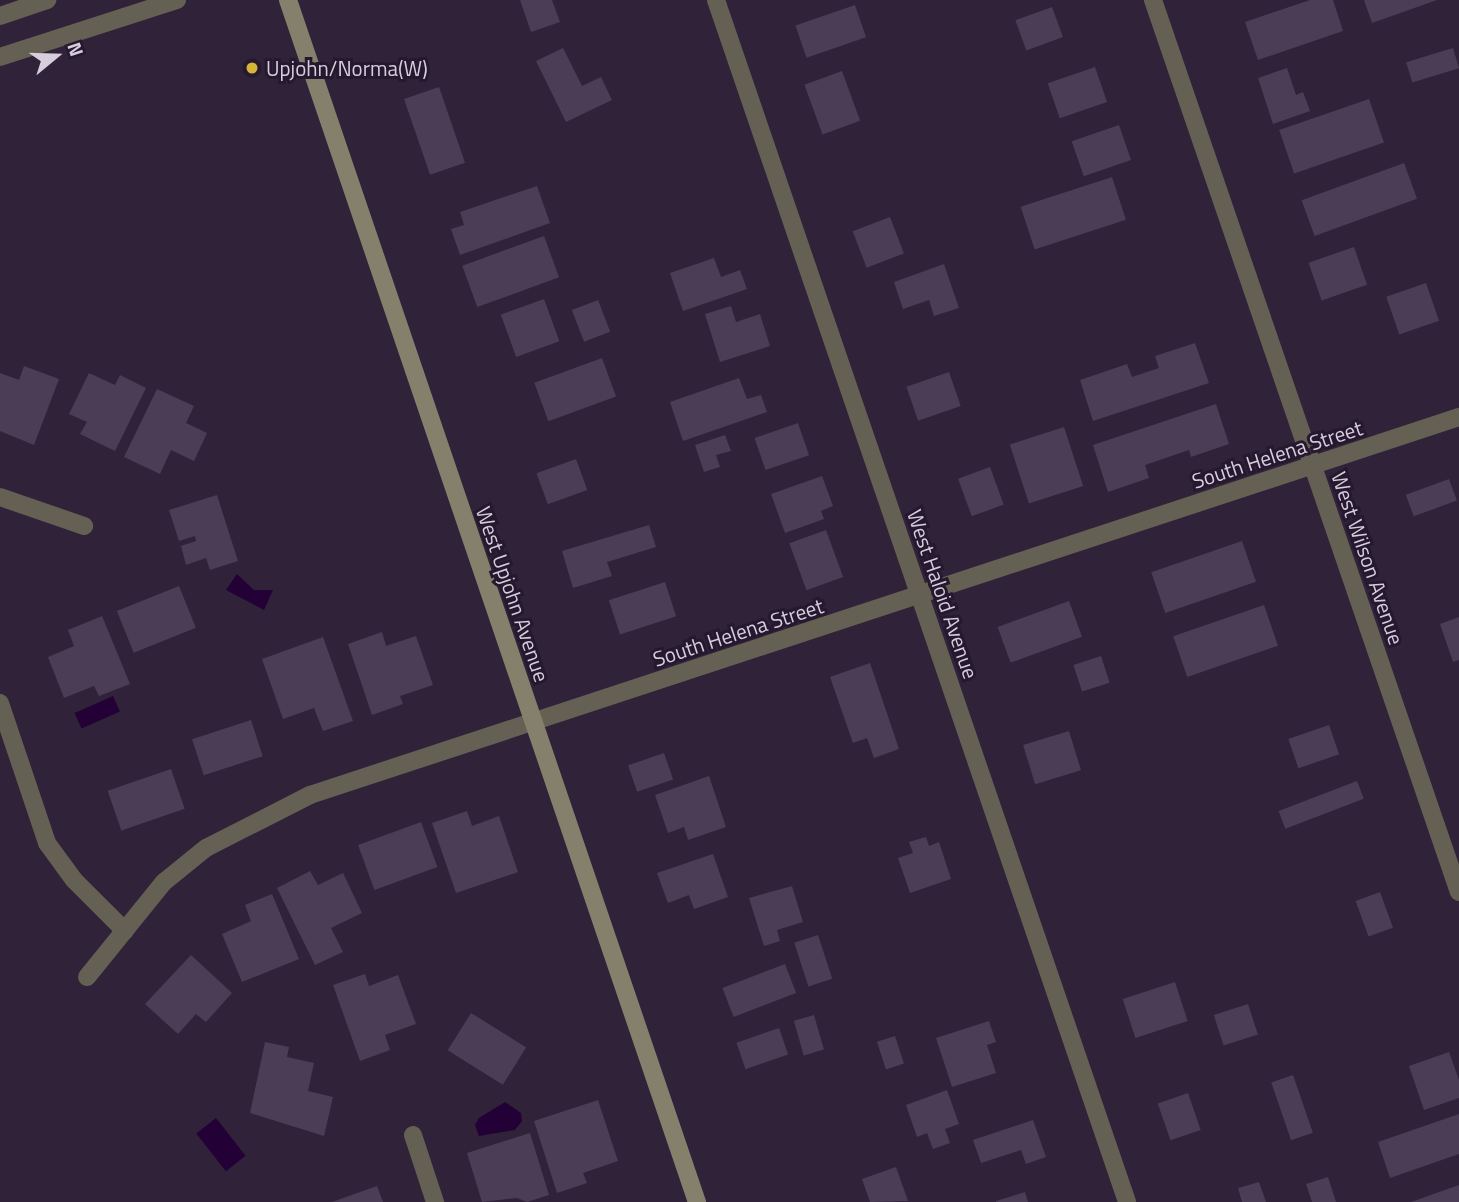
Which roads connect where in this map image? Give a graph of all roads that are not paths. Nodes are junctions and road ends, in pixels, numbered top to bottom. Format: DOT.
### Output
graph roads {
  1 [pos="47,0"];
  2 [pos="177,0"];
  3 [pos="288,0"];
  4 [pos="716,0"];
  5 [pos="1153,0"];
  6 [pos="0,16"];
  7 [pos="0,57"];
  8 [pos="1459,417"];
  9 [pos="1313,466"];
  10 [pos="0,498"];
  11 [pos="84,526"];
  12 [pos="920,595"];
  13 [pos="0,703"];
  14 [pos="533,724"];
  15 [pos="1459,892"];
  16 [pos="125,931"];
  17 [pos="87,977"];
  18 [pos="413,1135"];
  19 [pos="694,1201"];
  20 [pos="435,1202"];
  21 [pos="1128,1202"];
  1 -- 6 [label="street"];
  2 -- 7 [label="street"];
  3 -- 14 [label="main road, West Upjohn Avenue"];
  4 -- 12 [label="street, West Haloid Avenue"];
  5 -- 9 [label="street, West Wilson Avenue"];
  8 -- 9 [label="street, South Helena Street"];
  9 -- 12 [label="street, South Helena Street"];
  9 -- 15 [label="street, West Wilson Avenue"];
  10 -- 11 [label="street"];
  12 -- 14 [label="street, South Helena Street"];
  12 -- 21 [label="street, West Haloid Avenue"];
  13 -- 16 [label="street"];
  14 -- 16 [label="street, South Helena Street"];
  14 -- 19 [label="main road, West Upjohn Avenue"];
  16 -- 17 [label="street, South Helena Street"];
  18 -- 20 [label="street"];
}
